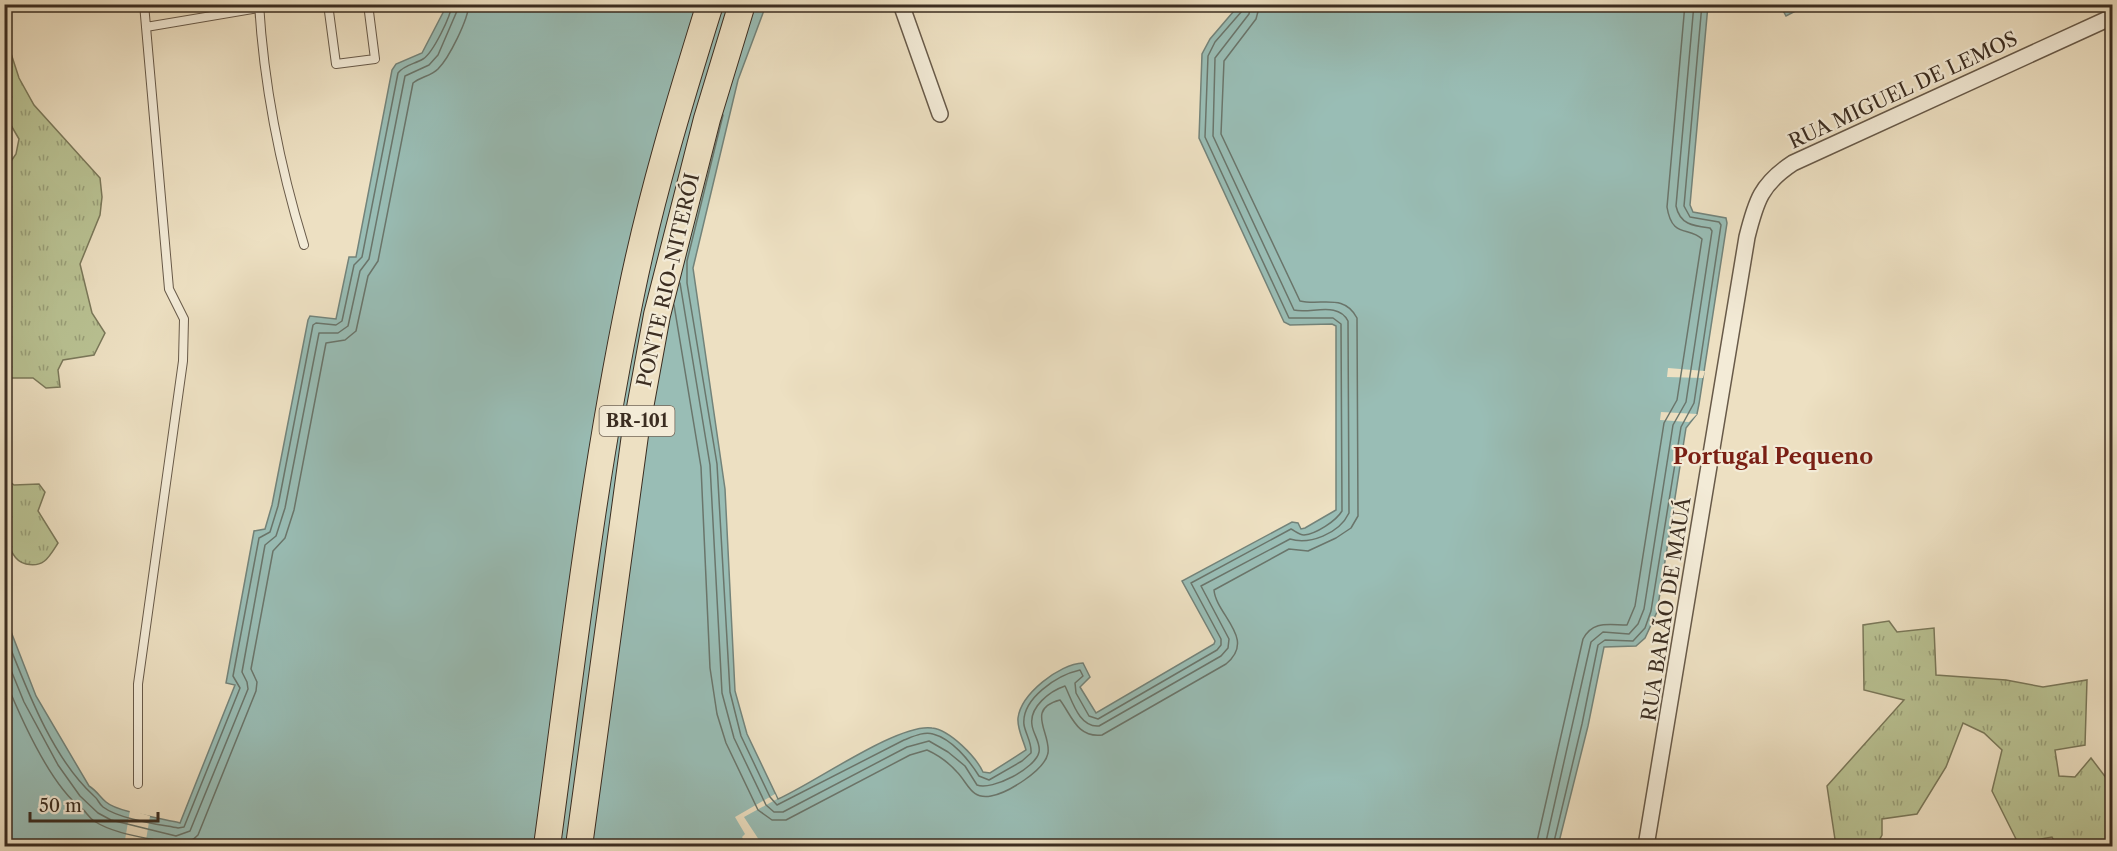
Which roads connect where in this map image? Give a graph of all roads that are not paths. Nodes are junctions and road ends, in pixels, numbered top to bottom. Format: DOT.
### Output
graph roads {
  1 [pos="144,4"];
  2 [pos="328,4"];
  3 [pos="368,4"];
  4 [pos="710,4"];
  5 [pos="742,4"];
  6 [pos="901,4"];
  7 [pos="259,6"];
  8 [pos="2112,17"];
  9 [pos="146,27"];
  10 [pos="940,114"];
  11 [pos="1747,237"];
  12 [pos="304,245"];
  13 [pos="138,784"];
  14 [pos="548,846"];
  15 [pos="579,846"];
  16 [pos="1646,846"];
  1 -- 9 [label="lane"];
  2 -- 3 [label="lane"];
  4 -- 14 [label="highway, PONTE RIO-NITERÓI / BR-101"];
  5 -- 15 [label="highway, PONTE RIO-NITERÓI / BR-101"];
  6 -- 10 [label="street"];
  7 -- 9 [label="lane"];
  7 -- 12 [label="lane"];
  8 -- 11 [label="street, RUA MIGUEL DE LEMOS"];
  9 -- 13 [label="lane"];
  11 -- 16 [label="street, RUA BARÃO DE MAUÁ"];
}
